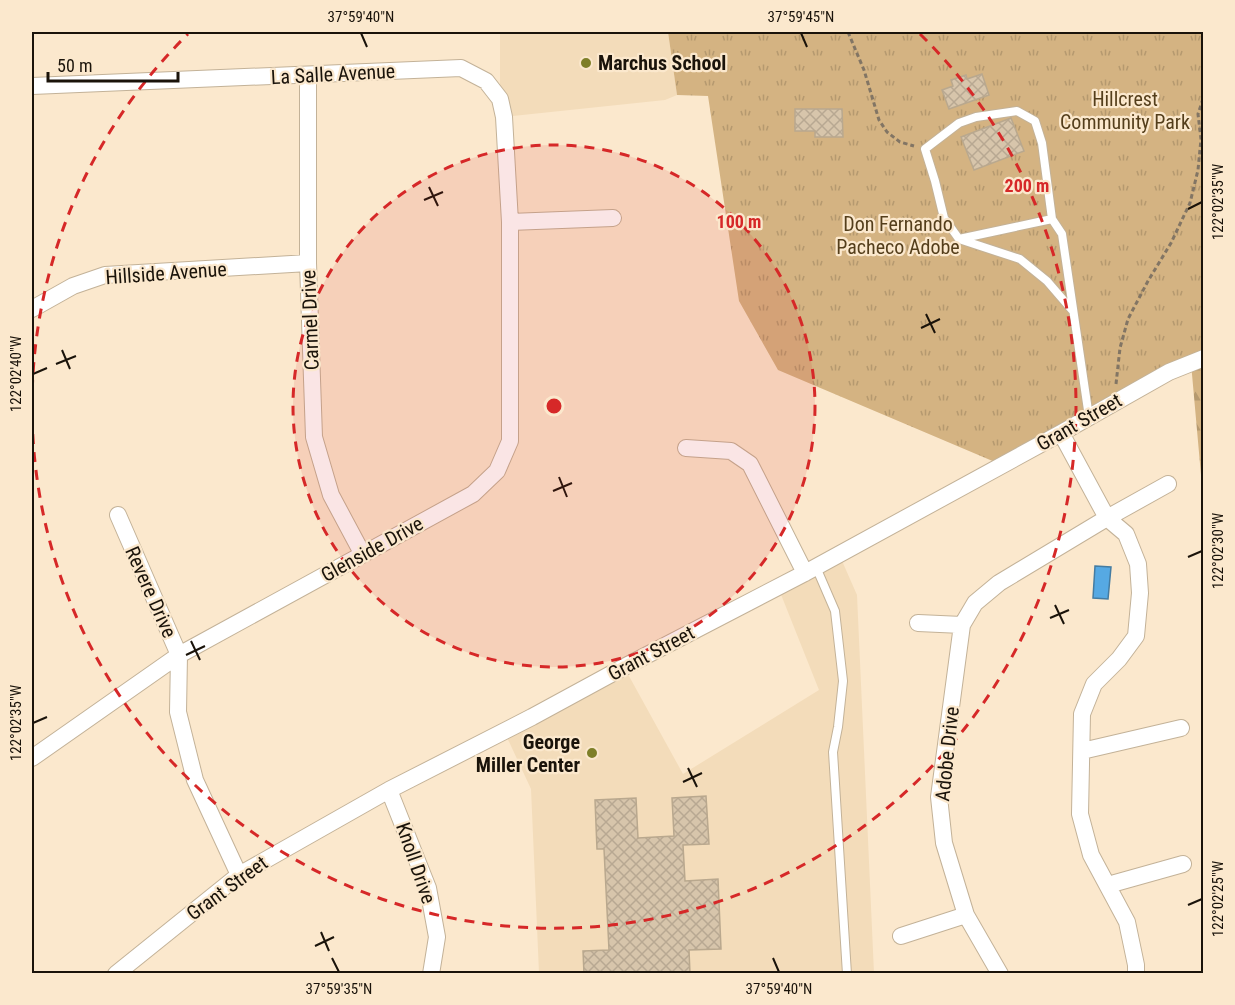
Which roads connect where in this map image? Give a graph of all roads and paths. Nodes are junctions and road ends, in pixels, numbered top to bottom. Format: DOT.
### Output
graph roads {
  1 [pos="848,32"];
  2 [pos="308,75"];
  3 [pos="32,86"];
  4 [pos="1203,96"];
  5 [pos="925,149"];
  6 [pos="613,218"];
  7 [pos="1052,219"];
  8 [pos="510,222"];
  9 [pos="959,239"];
  10 [pos="308,263"];
  11 [pos="32,309"];
  12 [pos="1073,311"];
  13 [pos="1203,358"];
  14 [pos="1113,402"];
  15 [pos="1089,417"];
  16 [pos="1060,433"];
  17 [pos="686,448"];
  18 [pos="1168,484"];
  19 [pos="118,515"];
  20 [pos="1107,518"];
  21 [pos="363,554"];
  22 [pos="810,570"];
  23 [pos="918,623"];
  24 [pos="962,625"];
  25 [pos="179,655"];
  26 [pos="1181,728"];
  27 [pos="1082,751"];
  28 [pos="34,752"];
  29 [pos="389,790"];
  30 [pos="1183,864"];
  31 [pos="239,874"];
  32 [pos="1108,885"];
  33 [pos="966,915"];
  34 [pos="901,936"];
  35 [pos="116,974"];
  36 [pos="430,974"];
  37 [pos="847,974"];
  38 [pos="1000,974"];
  39 [pos="1136,974"];
  1 -- 5 [label="path"];
  2 -- 3 [label="street, La Salle Avenue"];
  2 -- 8 [label="street, La Salle Avenue"];
  2 -- 10 [label="street, Carmel Drive"];
  4 -- 14 [label="path"];
  5 -- 7 [label="lane"];
  5 -- 9 [label="lane"];
  6 -- 8 [label="street"];
  7 -- 9 [label="lane"];
  7 -- 12 [label="lane"];
  8 -- 21 [label="street, Glenside Drive"];
  9 -- 12 [label="lane"];
  10 -- 11 [label="street, Hillside Avenue"];
  10 -- 21 [label="street, Carmel Drive"];
  12 -- 15 [label="lane"];
  13 -- 14 [label="street, Grant Street"];
  14 -- 15 [label="street, Grant Street"];
  15 -- 16 [label="street, Grant Street"];
  16 -- 20 [label="street"];
  16 -- 22 [label="street, Grant Street"];
  17 -- 22 [label="street"];
  18 -- 20 [label="street, Adobe Drive"];
  19 -- 25 [label="street, Revere Drive"];
  20 -- 24 [label="street, Adobe Drive"];
  20 -- 27 [label="street"];
  21 -- 25 [label="street, Glenside Drive"];
  22 -- 29 [label="street, Grant Street"];
  22 -- 37 [label="lane"];
  23 -- 24 [label="street"];
  24 -- 33 [label="street, Adobe Drive"];
  25 -- 28 [label="street, Glenside Drive"];
  25 -- 31 [label="street, Revere Drive"];
  26 -- 27 [label="street"];
  27 -- 32 [label="street"];
  29 -- 31 [label="street, Grant Street"];
  29 -- 36 [label="street, Knoll Drive"];
  30 -- 32 [label="street"];
  31 -- 35 [label="street, Grant Street"];
  32 -- 39 [label="street"];
  33 -- 34 [label="street"];
  33 -- 38 [label="street, Adobe Drive"];
}
